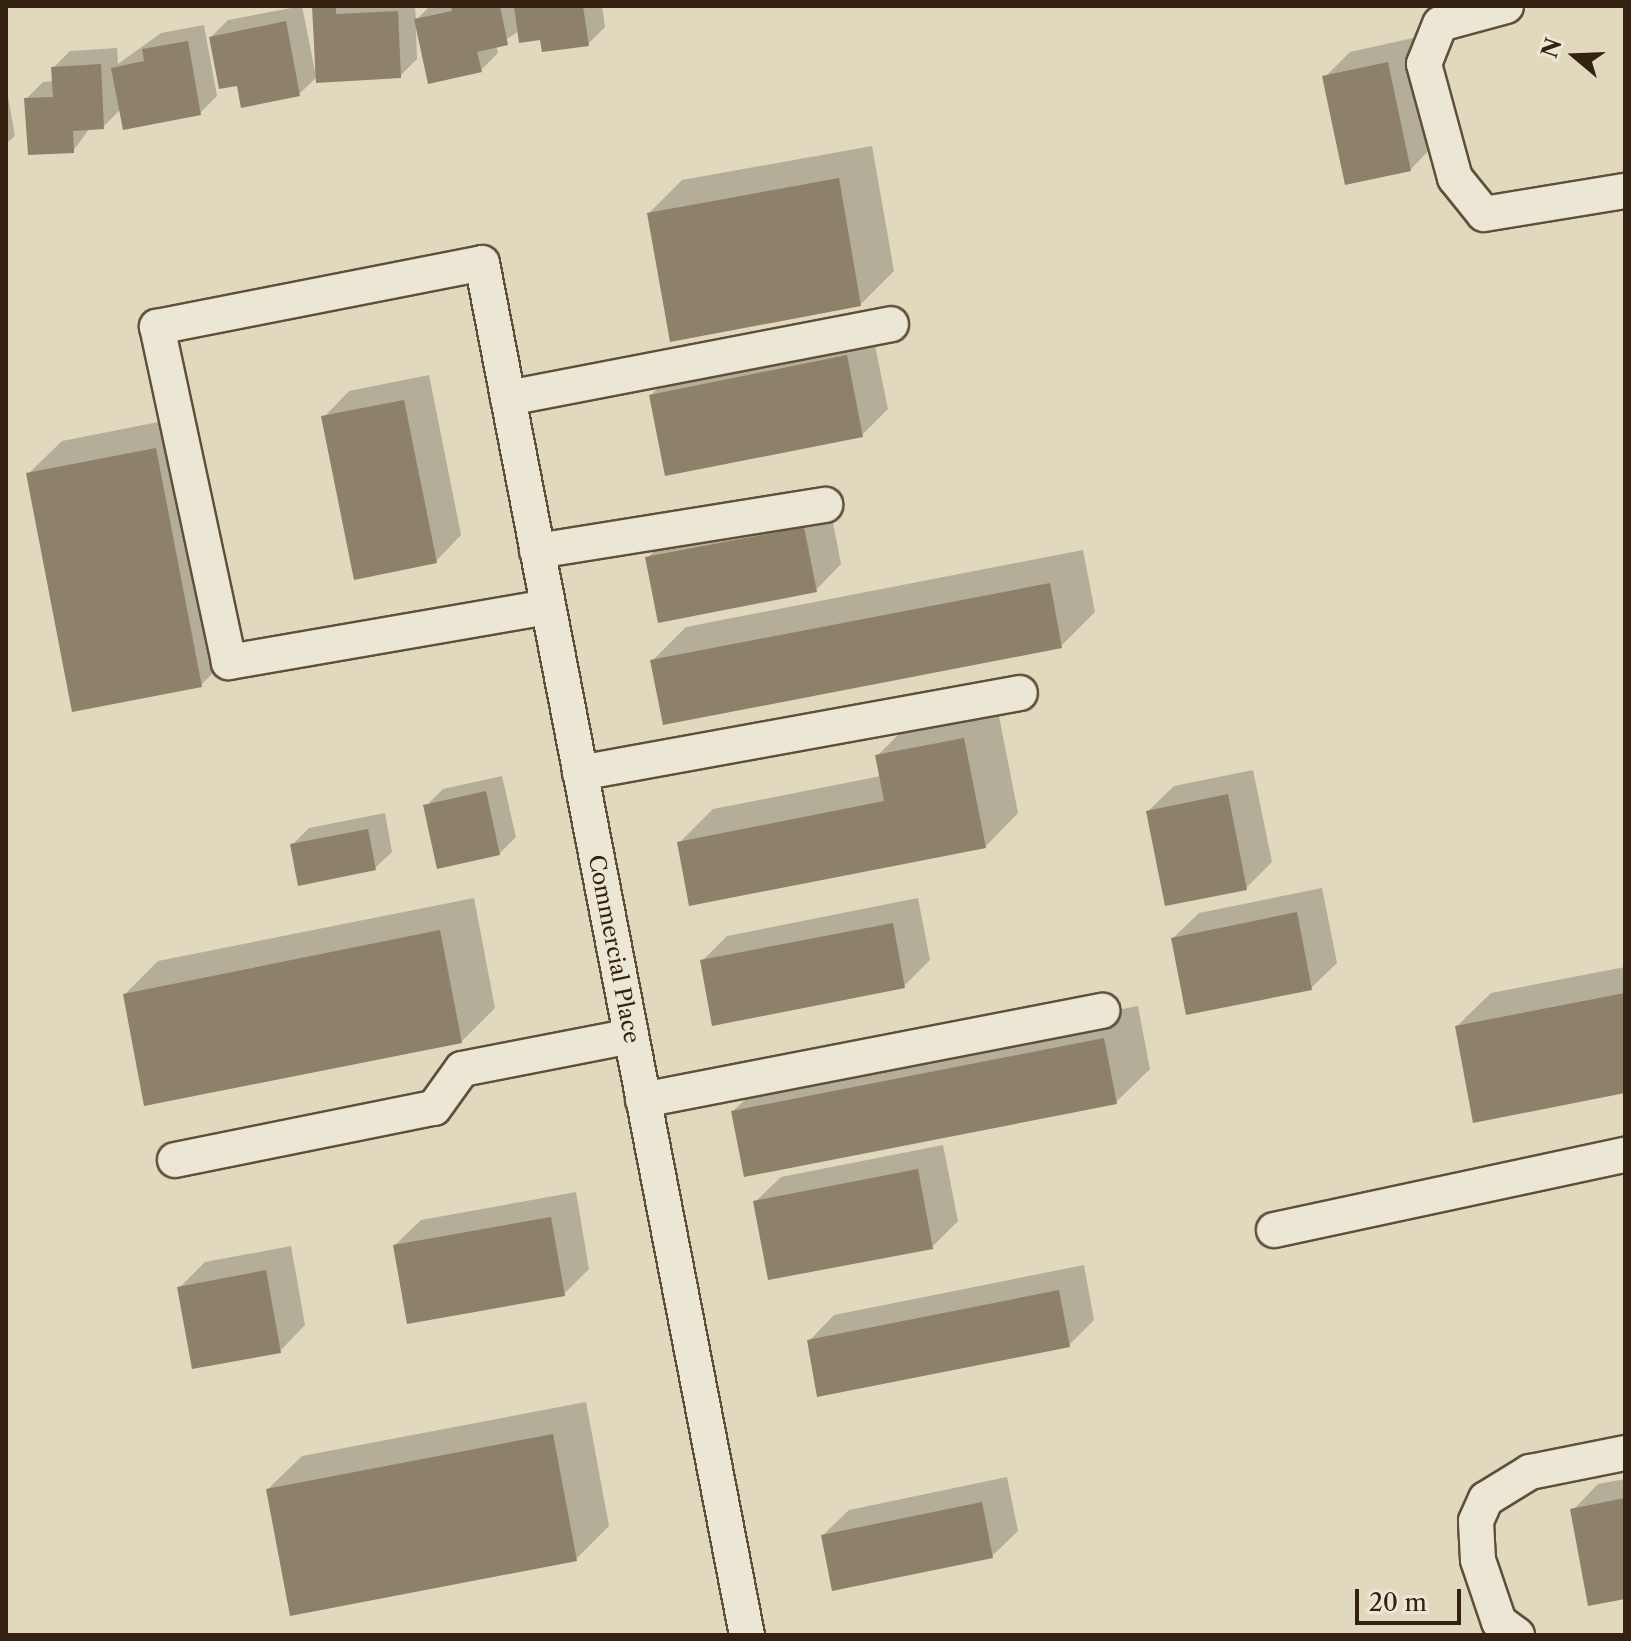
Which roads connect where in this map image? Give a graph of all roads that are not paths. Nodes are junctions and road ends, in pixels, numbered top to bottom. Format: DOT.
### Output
graph roads {
  1 [pos="1506,6"];
  2 [pos="1625,191"];
  3 [pos="891,324"];
  4 [pos="508,398"];
  5 [pos="825,505"];
  6 [pos="537,551"];
  7 [pos="548,607"];
  8 [pos="1020,693"];
  9 [pos="580,773"];
  10 [pos="1102,1011"];
  11 [pos="631,1036"];
  12 [pos="643,1100"];
  13 [pos="1625,1155"];
  14 [pos="175,1160"];
  15 [pos="1274,1230"];
  16 [pos="1625,1453"];
  17 [pos="747,1635"];
  18 [pos="1517,1635"];
  1 -- 2 [label="street"];
  3 -- 4 [label="street"];
  4 -- 6 [label="street, Commercial Place"];
  4 -- 7 [label="street, Commercial Place"];
  5 -- 6 [label="street"];
  6 -- 7 [label="street, Commercial Place"];
  7 -- 9 [label="street, Commercial Place"];
  8 -- 9 [label="street"];
  9 -- 11 [label="street, Commercial Place"];
  10 -- 12 [label="street"];
  11 -- 12 [label="street, Commercial Place"];
  11 -- 14 [label="street"];
  12 -- 17 [label="street, Commercial Place"];
  13 -- 15 [label="street"];
  16 -- 18 [label="street"];
}
